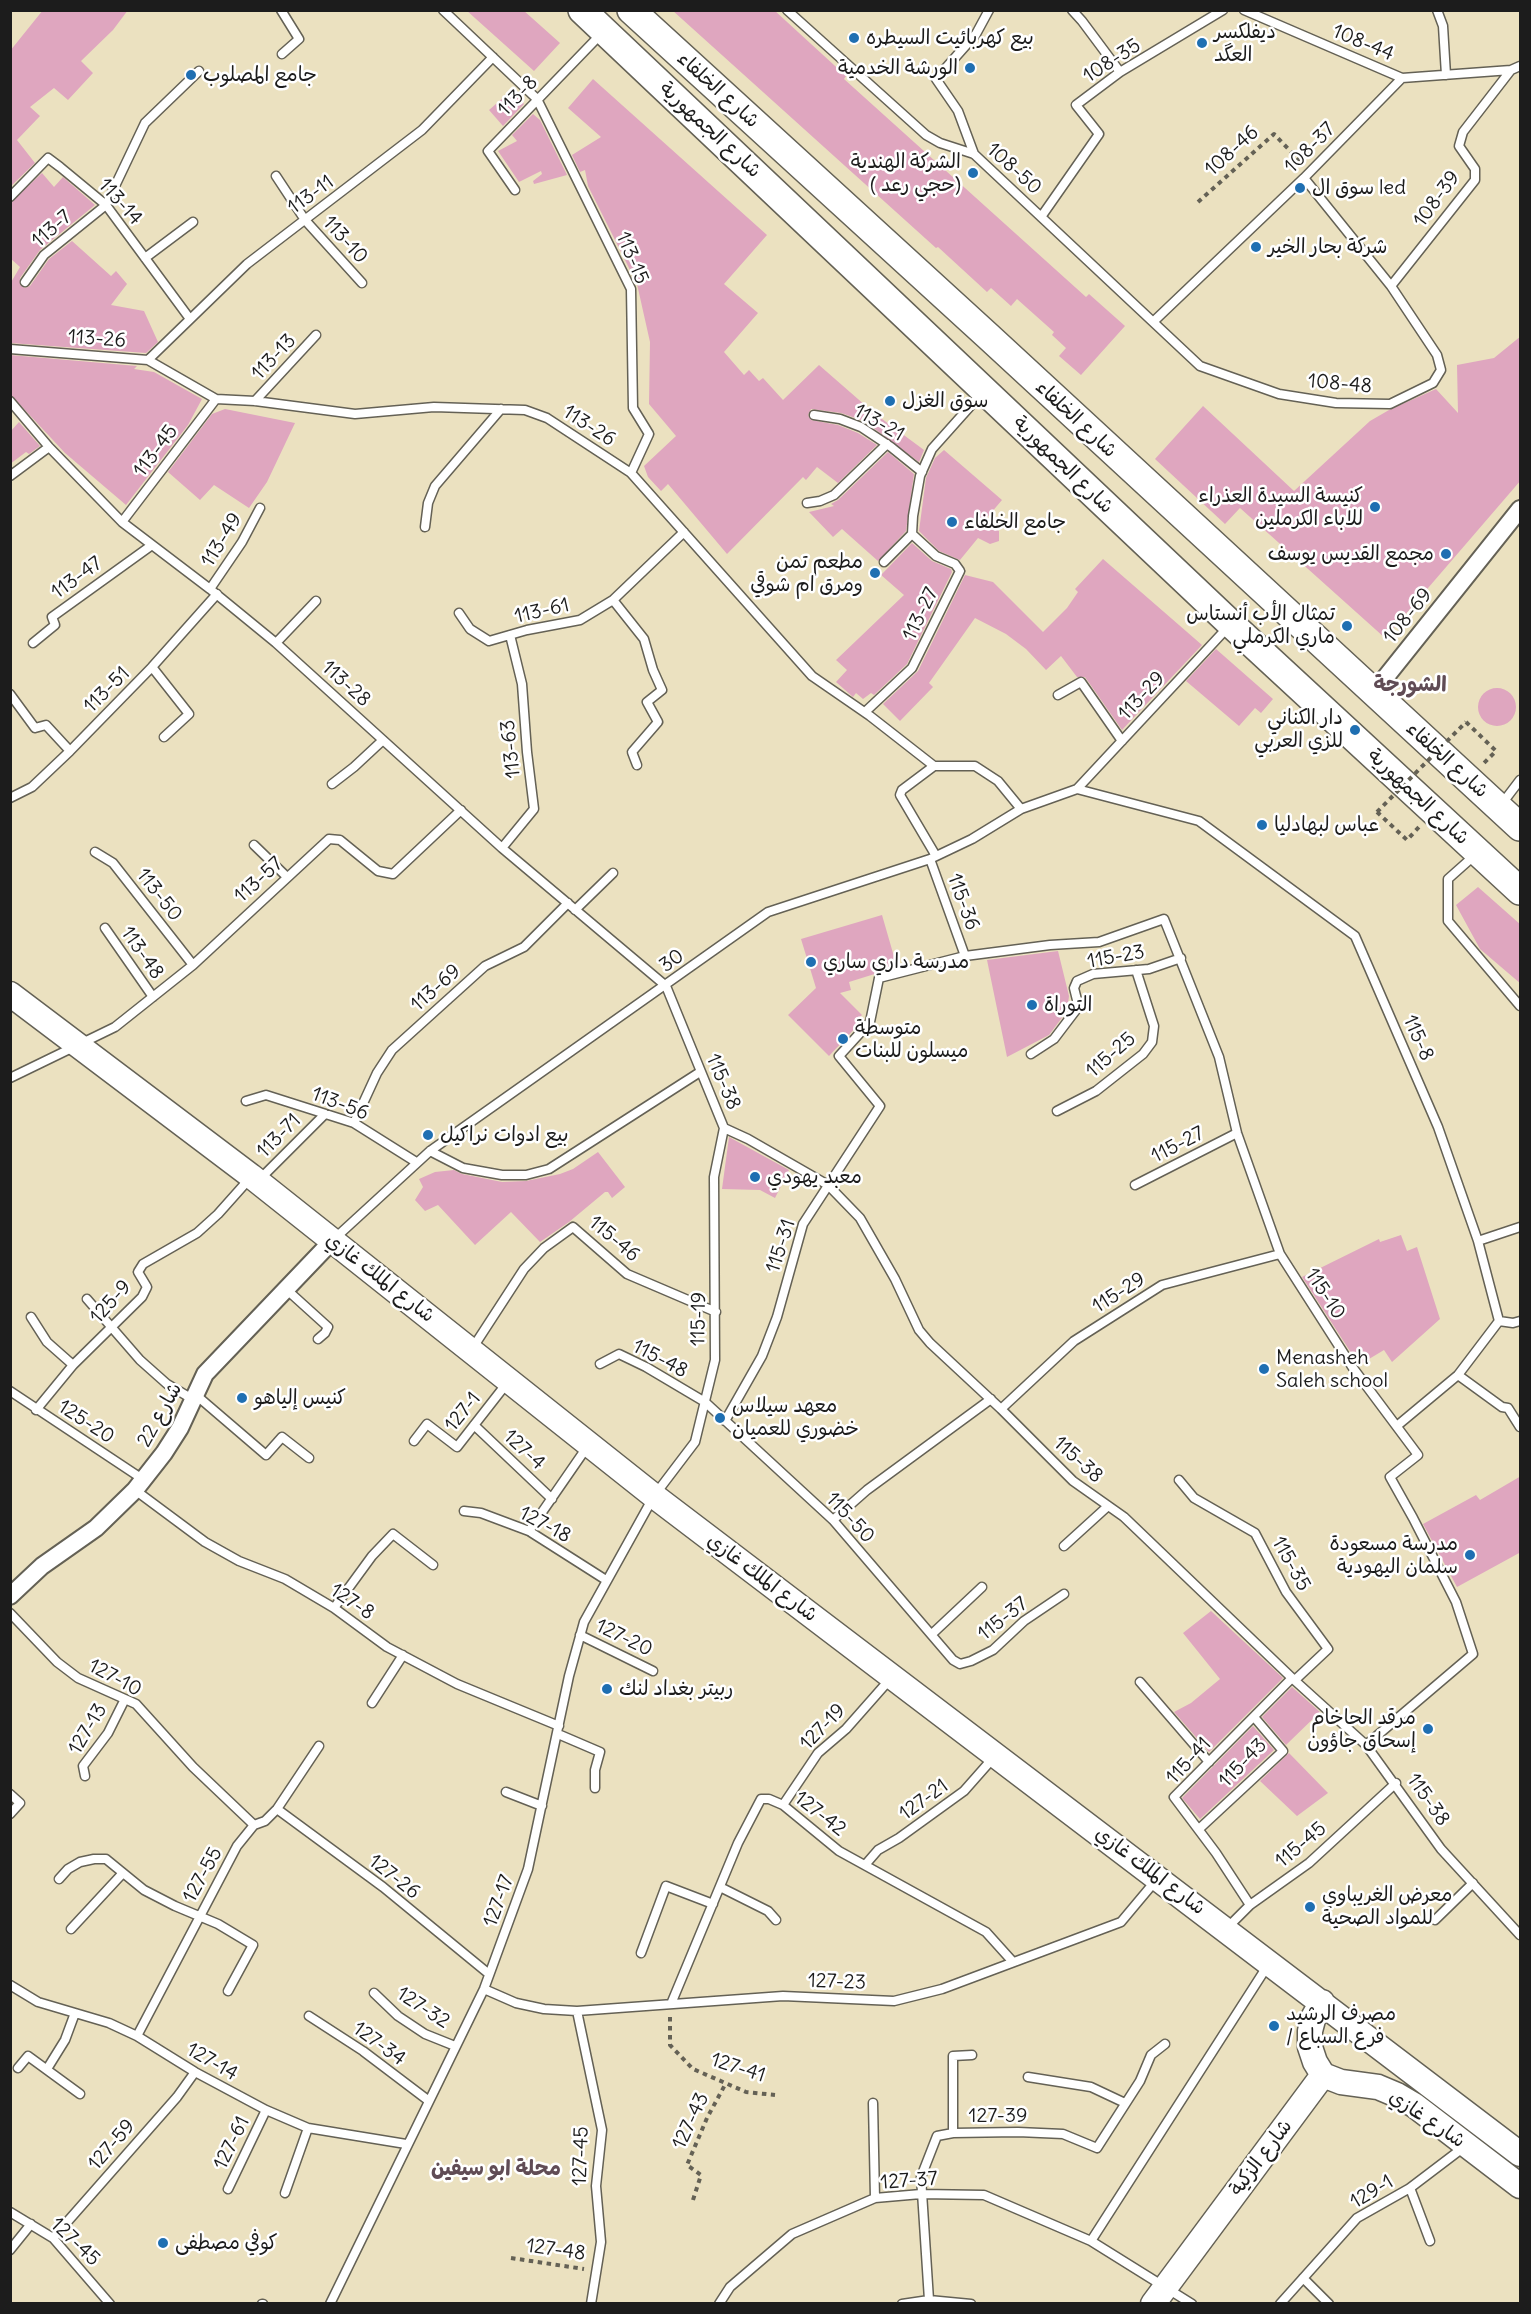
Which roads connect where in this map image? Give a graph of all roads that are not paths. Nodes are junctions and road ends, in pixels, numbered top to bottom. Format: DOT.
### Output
graph roads {
  1 [pos="281,10"];
  2 [pos="443,10"];
  3 [pos="582,10"];
  4 [pos="631,10"];
  5 [pos="787,10"];
  6 [pos="989,10"];
  7 [pos="1072,10"];
  8 [pos="1207,10"];
  9 [pos="1223,10"];
  10 [pos="1244,10"];
  11 [pos="1437,10"];
  12 [pos="1213,19"];
  13 [pos="604,30"];
  14 [pos="282,54"];
  15 [pos="493,57"];
  16 [pos="1521,66"];
  17 [pos="1511,70"];
  18 [pos="199,71"];
  19 [pos="1120,72"];
  20 [pos="1446,75"];
  21 [pos="1402,78"];
  22 [pos="537,99"];
  23 [pos="974,154"];
  24 [pos="1307,175"];
  25 [pos="276,176"];
  26 [pos="515,190"];
  27 [pos="10,197"];
  28 [pos="106,205"];
  29 [pos="1041,217"];
  30 [pos="305,220"];
  31 [pos="192,222"];
  32 [pos="146,258"];
  33 [pos="25,282"];
  34 [pos="362,283"];
  35 [pos="1391,286"];
  36 [pos="190,319"];
  37 [pos="1153,322"];
  38 [pos="316,335"];
  39 [pos="10,349"];
  40 [pos="148,360"];
  41 [pos="984,390"];
  42 [pos="216,399"];
  43 [pos="10,402"];
  44 [pos="255,402"];
  45 [pos="501,409"];
  46 [pos="814,415"];
  47 [pos="887,444"];
  48 [pos="49,447"];
  49 [pos="922,472"];
  50 [pos="631,473"];
  51 [pos="10,476"];
  52 [pos="807,503"];
  53 [pos="260,508"];
  54 [pos="1521,509"];
  55 [pos="122,522"];
  56 [pos="424,527"];
  57 [pos="684,532"];
  58 [pos="912,534"];
  59 [pos="152,545"];
  60 [pos="884,562"];
  61 [pos="214,592"];
  62 [pos="613,600"];
  63 [pos="316,602"];
  64 [pos="459,613"];
  65 [pos="1231,624"];
  66 [pos="510,635"];
  67 [pos="33,643"];
  68 [pos="276,644"];
  69 [pos="152,667"];
  70 [pos="1373,693"];
  71 [pos="10,694"];
  72 [pos="1058,694"];
  73 [pos="865,712"];
  74 [pos="164,736"];
  75 [pos="383,740"];
  76 [pos="1122,741"];
  77 [pos="70,751"];
  78 [pos="637,765"];
  79 [pos="934,766"];
  80 [pos="1521,780"];
  81 [pos="332,784"];
  82 [pos="1077,789"];
  83 [pos="10,798"];
  84 [pos="1499,808"];
  85 [pos="1021,809"];
  86 [pos="461,810"];
  87 [pos="1521,827"];
  88 [pos="254,845"];
  89 [pos="502,848"];
  90 [pos="95,852"];
  91 [pos="1478,852"];
  92 [pos="933,857"];
  93 [pos="613,873"];
  94 [pos="286,877"];
  95 [pos="1521,891"];
  96 [pos="568,903"];
  97 [pos="575,910"];
  98 [pos="1164,919"];
  99 [pos="105,928"];
  100 [pos="965,956"];
  101 [pos="1181,958"];
  102 [pos="193,964"];
  103 [pos="1136,970"];
  104 [pos="666,986"];
  105 [pos="10,994"];
  106 [pos="153,997"];
  107 [pos="1521,1006"];
  108 [pos="77,1046"];
  109 [pos="1031,1054"];
  110 [pos="700,1072"];
  111 [pos="10,1077"];
  112 [pos="246,1101"];
  113 [pos="1057,1111"];
  114 [pos="325,1114"];
  115 [pos="354,1123"];
  116 [pos="724,1128"];
  117 [pos="1237,1134"];
  118 [pos="430,1151"];
  119 [pos="416,1162"];
  120 [pos="254,1179"];
  121 [pos="828,1185"];
  122 [pos="1136,1185"];
  123 [pos="1521,1227"];
  124 [pos="333,1240"];
  125 [pos="1478,1241"];
  126 [pos="1280,1254"];
  127 [pos="286,1289"];
  128 [pos="87,1299"];
  129 [pos="716,1312"];
  130 [pos="31,1317"];
  131 [pos="1499,1321"];
  132 [pos="1521,1321"];
  133 [pos="111,1328"];
  134 [pos="318,1339"];
  135 [pos="472,1350"];
  136 [pos="73,1365"];
  137 [pos="600,1365"];
  138 [pos="1458,1375"];
  139 [pos="509,1380"];
  140 [pos="10,1391"];
  141 [pos="195,1398"];
  142 [pos="991,1399"];
  143 [pos="705,1402"];
  144 [pos="1001,1409"];
  145 [pos="36,1410"];
  146 [pos="725,1421"];
  147 [pos="474,1425"];
  148 [pos="1398,1425"];
  149 [pos="1521,1427"];
  150 [pos="414,1441"];
  151 [pos="589,1444"];
  152 [pos="309,1458"];
  153 [pos="1179,1480"];
  154 [pos="140,1485"];
  155 [pos="654,1496"];
  156 [pos="552,1499"];
  157 [pos="1108,1506"];
  158 [pos="464,1511"];
  159 [pos="833,1520"];
  160 [pos="529,1531"];
  161 [pos="1064,1546"];
  162 [pos="433,1564"];
  163 [pos="606,1580"];
  164 [pos="982,1587"];
  165 [pos="1064,1594"];
  166 [pos="10,1596"];
  167 [pos="334,1608"];
  168 [pos="10,1613"];
  169 [pos="932,1634"];
  170 [pos="580,1635"];
  171 [pos="403,1655"];
  172 [pos="960,1664"];
  173 [pos="653,1671"];
  174 [pos="892,1676"];
  175 [pos="1293,1679"];
  176 [pos="1140,1682"];
  177 [pos="125,1699"];
  178 [pos="372,1703"];
  179 [pos="1254,1717"];
  180 [pos="558,1730"];
  181 [pos="1366,1745"];
  182 [pos="319,1746"];
  183 [pos="996,1755"];
  184 [pos="1209,1762"];
  185 [pos="85,1776"];
  186 [pos="1396,1784"];
  187 [pos="595,1788"];
  188 [pos="506,1792"];
  189 [pos="10,1794"];
  190 [pos="783,1805"];
  191 [pos="542,1806"];
  192 [pos="277,1809"];
  193 [pos="10,1814"];
  194 [pos="254,1825"];
  195 [pos="1198,1829"];
  196 [pos="865,1865"];
  197 [pos="122,1874"];
  198 [pos="1158,1877"];
  199 [pos="59,1879"];
  200 [pos="1473,1883"];
  201 [pos="720,1887"];
  202 [pos="713,1904"];
  203 [pos="1250,1905"];
  204 [pos="199,1916"];
  205 [pos="776,1920"];
  206 [pos="1435,1920"];
  207 [pos="71,1929"];
  208 [pos="1226,1929"];
  209 [pos="1521,1935"];
  210 [pos="641,1953"];
  211 [pos="1013,1962"];
  212 [pos="1270,1963"];
  213 [pos="489,1974"];
  214 [pos="10,1985"];
  215 [pos="484,1989"];
  216 [pos="228,1991"];
  217 [pos="374,1993"];
  218 [pos="1322,2002"];
  219 [pos="670,2004"];
  220 [pos="577,2011"];
  221 [pos="75,2013"];
  222 [pos="309,2016"];
  223 [pos="137,2036"];
  224 [pos="1165,2044"];
  225 [pos="455,2046"];
  226 [pos="972,2055"];
  227 [pos="18,2068"];
  228 [pos="47,2069"];
  229 [pos="195,2072"];
  230 [pos="1323,2075"];
  231 [pos="1028,2077"];
  232 [pos="80,2094"];
  233 [pos="429,2101"];
  234 [pos="873,2103"];
  235 [pos="1125,2103"];
  236 [pos="266,2110"];
  237 [pos="308,2128"];
  238 [pos="953,2133"];
  239 [pos="406,2144"];
  240 [pos="1467,2145"];
  241 [pos="1521,2154"];
  242 [pos="1521,2186"];
  243 [pos="1410,2188"];
  244 [pos="228,2189"];
  245 [pos="285,2193"];
  246 [pos="921,2194"];
  247 [pos="875,2198"];
  248 [pos="10,2212"];
  249 [pos="31,2224"];
  250 [pos="53,2238"];
  251 [pos="1091,2241"];
  252 [pos="1430,2241"];
  253 [pos="10,2250"];
  254 [pos="1303,2278"];
  255 [pos="1159,2295"];
  256 [pos="929,2300"];
  257 [pos="110,2304"];
  258 [pos="330,2304"];
  259 [pos="591,2304"];
  260 [pos="719,2304"];
  261 [pos="902,2304"];
  262 [pos="971,2304"];
  263 [pos="1192,2304"];
  264 [pos="1280,2304"];
  265 [pos="1329,2304"];
  1 -- 14 [label="lane"];
  2 -- 15 [label="lane"];
  3 -- 13 [label="main road, شارع الجمهورية"];
  4 -- 70 [label="main road, شارع الخلفاء"];
  5 -- 23 [label="lane, 108-50"];
  6 -- 23 [label="lane"];
  7 -- 19 [label="lane"];
  8 -- 12 [label="lane"];
  9 -- 12 [label="lane, 108-35"];
  10 -- 21 [label="lane, 108-44"];
  11 -- 20 [label="lane"];
  12 -- 19 [label="lane, 108-35"];
  13 -- 22 [label="lane, 113-8"];
  13 -- 41 [label="main road, شارع الجمهورية"];
  15 -- 22 [label="lane"];
  15 -- 30 [label="lane, 113-11"];
  16 -- 17 [label="lane"];
  17 -- 20 [label="lane"];
  17 -- 35 [label="lane, 108-39"];
  18 -- 28 [label="lane"];
  19 -- 29 [label="lane, 108-35"];
  20 -- 21 [label="lane"];
  21 -- 24 [label="lane, 108-37"];
  22 -- 26 [label="lane, 113-8"];
  22 -- 50 [label="lane, 113-15"];
  23 -- 29 [label="lane, 108-50"];
  24 -- 35 [label="lane, 108-48"];
  24 -- 37 [label="lane, 108-37"];
  25 -- 30 [label="lane, 113-10"];
  27 -- 28 [label="lane, 113-14"];
  28 -- 32 [label="lane, 113-14"];
  28 -- 33 [label="lane, 113-7"];
  29 -- 37 [label="lane, 108-50"];
  30 -- 34 [label="lane, 113-10"];
  30 -- 36 [label="lane, 113-11"];
  31 -- 32 [label="lane"];
  32 -- 36 [label="lane, 113-14"];
  35 -- 37 [label="lane, 108-48"];
  36 -- 40 [label="lane, 113-11"];
  38 -- 44 [label="lane, 113-13"];
  39 -- 40 [label="lane, 113-26"];
  40 -- 42 [label="lane, 113-26"];
  41 -- 49 [label="lane"];
  41 -- 65 [label="main road, شارع الجمهورية"];
  42 -- 44 [label="lane, 113-26"];
  42 -- 55 [label="lane, 113-45"];
  43 -- 48 [label="lane, 113-28"];
  44 -- 45 [label="lane, 113-26"];
  45 -- 50 [label="lane, 113-26"];
  45 -- 56 [label="lane"];
  46 -- 47 [label="lane, 113-21"];
  47 -- 49 [label="lane, 113-21"];
  47 -- 52 [label="lane"];
  48 -- 51 [label="lane"];
  48 -- 55 [label="lane, 113-28"];
  49 -- 58 [label="lane"];
  50 -- 57 [label="lane, 113-26"];
  53 -- 61 [label="lane, 113-49"];
  54 -- 70 [label="street, 108-69"];
  55 -- 59 [label="lane, 113-28"];
  57 -- 62 [label="lane, 113-61"];
  57 -- 73 [label="lane, 113-26"];
  58 -- 60 [label="lane"];
  58 -- 73 [label="lane, 113-27"];
  59 -- 61 [label="lane, 113-28"];
  59 -- 67 [label="lane, 113-47"];
  61 -- 68 [label="lane, 113-28"];
  61 -- 69 [label="lane, 113-51"];
  62 -- 66 [label="lane, 113-61"];
  62 -- 78 [label="lane"];
  63 -- 68 [label="lane"];
  64 -- 66 [label="lane, 113-61"];
  65 -- 76 [label="lane, 113-29"];
  65 -- 91 [label="main road, شارع الجمهورية"];
  66 -- 89 [label="lane, 113-63"];
  68 -- 75 [label="lane, 113-28"];
  69 -- 74 [label="lane"];
  69 -- 77 [label="lane, 113-51"];
  70 -- 84 [label="main road, شارع الخلفاء"];
  71 -- 77 [label="lane"];
  72 -- 76 [label="lane"];
  73 -- 79 [label="lane, 113-26"];
  75 -- 81 [label="lane"];
  75 -- 86 [label="lane, 113-28"];
  76 -- 82 [label="lane, 113-29"];
  77 -- 83 [label="lane, 113-51"];
  79 -- 85 [label="lane"];
  79 -- 92 [label="lane, 115-36"];
  80 -- 84 [label="lane"];
  82 -- 85 [label="lane, 30"];
  82 -- 125 [label="lane, 115-8"];
  84 -- 87 [label="main road, شارع الخلفاء"];
  85 -- 92 [label="lane, 30"];
  86 -- 89 [label="lane, 113-28"];
  86 -- 94 [label="lane, 113-57"];
  88 -- 94 [label="lane"];
  89 -- 96 [label="lane, 113-28"];
  90 -- 102 [label="lane, 113-50"];
  91 -- 95 [label="main road, شارع الجمهورية"];
  91 -- 107 [label="lane"];
  92 -- 100 [label="lane, 115-36"];
  92 -- 104 [label="lane, 30"];
  93 -- 97 [label="lane"];
  94 -- 102 [label="lane, 113-57"];
  96 -- 97 [label="lane, 113-28"];
  96 -- 115 [label="lane, 113-69"];
  97 -- 104 [label="lane, 113-28"];
  98 -- 100 [label="lane, 115-31"];
  98 -- 101 [label="lane, 115-10"];
  99 -- 106 [label="lane, 113-48"];
  100 -- 121 [label="lane, 115-31"];
  101 -- 103 [label="lane, 115-23"];
  101 -- 117 [label="lane, 115-10"];
  102 -- 106 [label="lane, 113-57"];
  103 -- 109 [label="lane, 115-23"];
  103 -- 113 [label="lane, 115-25"];
  104 -- 110 [label="lane, 115-38"];
  104 -- 118 [label="lane, 30"];
  105 -- 108 [label="street, شارع الملك غازي"];
  106 -- 108 [label="lane, 113-57"];
  108 -- 111 [label="lane, 113-57"];
  108 -- 120 [label="street, شارع الملك غازي"];
  110 -- 116 [label="lane, 115-38"];
  110 -- 118 [label="lane"];
  112 -- 114 [label="lane, 113-56"];
  114 -- 115 [label="lane, 113-56"];
  114 -- 120 [label="lane, 113-71"];
  115 -- 119 [label="lane, 113-56"];
  116 -- 121 [label="lane, 115-38"];
  116 -- 129 [label="lane, 115-19"];
  117 -- 122 [label="lane, 115-27"];
  117 -- 126 [label="lane, 115-10"];
  118 -- 119 [label="lane, 30"];
  119 -- 124 [label="lane, 30"];
  120 -- 124 [label="street, شارع الملك غازي"];
  120 -- 133 [label="lane, 125-9"];
  121 -- 142 [label="lane, 115-38"];
  121 -- 146 [label="lane, 115-31"];
  123 -- 125 [label="lane"];
  124 -- 127 [label="street, شارع 22"];
  124 -- 135 [label="street, شارع الملك غازي"];
  125 -- 131 [label="lane, 115-8"];
  126 -- 144 [label="lane, 115-29"];
  126 -- 148 [label="lane, 115-10"];
  127 -- 134 [label="lane"];
  127 -- 141 [label="street, شارع 22"];
  128 -- 133 [label="lane"];
  129 -- 135 [label="lane, 115-46"];
  129 -- 143 [label="lane, 115-19"];
  130 -- 136 [label="lane"];
  131 -- 132 [label="lane"];
  131 -- 138 [label="lane"];
  133 -- 136 [label="lane, 125-9"];
  133 -- 141 [label="lane"];
  135 -- 139 [label="street, شارع الملك غازي"];
  136 -- 145 [label="lane, 125-9"];
  137 -- 143 [label="lane, 115-48"];
  138 -- 148 [label="lane"];
  138 -- 149 [label="lane"];
  139 -- 147 [label="lane, 127-1"];
  139 -- 151 [label="street, شارع الملك غازي"];
  140 -- 145 [label="lane, 125-20"];
  141 -- 152 [label="lane"];
  141 -- 154 [label="street, شارع 22"];
  142 -- 144 [label="lane, 115-38"];
  142 -- 159 [label="lane"];
  143 -- 146 [label="lane, 115-50"];
  143 -- 155 [label="lane, 115-19"];
  144 -- 157 [label="lane, 115-38"];
  145 -- 154 [label="lane, 125-20"];
  146 -- 159 [label="lane, 115-50"];
  147 -- 150 [label="lane, 127-1"];
  147 -- 156 [label="lane, 127-4"];
  148 -- 181 [label="lane, 115-10"];
  151 -- 155 [label="street, شارع الملك غازي"];
  151 -- 156 [label="lane"];
  153 -- 175 [label="lane, 115-35"];
  154 -- 166 [label="street, شارع 22"];
  154 -- 167 [label="lane, 127-8"];
  155 -- 163 [label="lane, 127-17"];
  155 -- 174 [label="street, شارع الملك غازي"];
  156 -- 160 [label="lane"];
  157 -- 161 [label="lane"];
  157 -- 175 [label="lane, 115-38"];
  158 -- 160 [label="lane, 127-18"];
  159 -- 169 [label="lane, 115-50"];
  160 -- 163 [label="lane, 127-18"];
  162 -- 167 [label="lane"];
  163 -- 170 [label="lane, 127-17"];
  164 -- 169 [label="lane"];
  165 -- 172 [label="lane, 115-37"];
  167 -- 171 [label="lane, 127-8"];
  168 -- 177 [label="lane, 127-10"];
  169 -- 172 [label="lane, 115-50"];
  170 -- 173 [label="lane, 127-20"];
  170 -- 180 [label="lane, 127-17"];
  171 -- 178 [label="lane"];
  171 -- 180 [label="lane, 127-8"];
  174 -- 183 [label="street, شارع الملك غازي"];
  174 -- 190 [label="lane, 127-19"];
  175 -- 179 [label="lane, 115-41"];
  175 -- 181 [label="lane, 115-38"];
  176 -- 184 [label="lane"];
  177 -- 185 [label="lane, 127-13"];
  177 -- 194 [label="lane, 127-10"];
  179 -- 184 [label="lane, 115-41"];
  179 -- 195 [label="lane, 115-43"];
  180 -- 187 [label="lane, 127-8"];
  180 -- 191 [label="lane, 127-17"];
  181 -- 186 [label="lane, 115-38"];
  182 -- 192 [label="lane, 127-55"];
  183 -- 196 [label="lane, 127-21"];
  183 -- 198 [label="street, شارع الملك غازي"];
  184 -- 195 [label="lane, 115-41"];
  186 -- 200 [label="lane, 115-38"];
  186 -- 203 [label="lane, 115-45"];
  188 -- 191 [label="lane"];
  189 -- 193 [label="lane"];
  190 -- 196 [label="lane, 127-42"];
  190 -- 201 [label="lane, 127-42"];
  191 -- 213 [label="lane, 127-17"];
  192 -- 194 [label="lane, 127-55"];
  192 -- 213 [label="lane, 127-26"];
  194 -- 204 [label="lane, 127-55"];
  195 -- 203 [label="lane, 115-41"];
  196 -- 211 [label="lane, 127-42"];
  197 -- 199 [label="lane"];
  197 -- 204 [label="lane"];
  197 -- 207 [label="lane"];
  198 -- 208 [label="street, شارع الملك غازي"];
  198 -- 211 [label="lane, 127-23"];
  200 -- 206 [label="lane"];
  200 -- 209 [label="lane, 115-38"];
  201 -- 202 [label="lane, 127-42"];
  201 -- 205 [label="lane"];
  202 -- 210 [label="lane"];
  202 -- 219 [label="lane, 127-42"];
  203 -- 208 [label="lane, 115-45"];
  204 -- 216 [label="lane"];
  204 -- 223 [label="lane, 127-55"];
  208 -- 212 [label="street, شارع الملك غازي"];
  211 -- 219 [label="lane, 127-23"];
  212 -- 218 [label="street, شارع الملك غازي"];
  212 -- 251 [label="lane"];
  213 -- 215 [label="lane, 127-17"];
  214 -- 221 [label="lane, 127-14"];
  215 -- 220 [label="lane, 127-23"];
  215 -- 225 [label="lane, 127-17"];
  217 -- 225 [label="lane, 127-32"];
  218 -- 230 [label="street"];
  218 -- 241 [label="street, شارع الملك غازي"];
  219 -- 220 [label="lane, 127-23"];
  220 -- 259 [label="lane, 127-45"];
  221 -- 223 [label="lane, 127-14"];
  221 -- 228 [label="lane"];
  222 -- 233 [label="lane, 127-34"];
  223 -- 229 [label="lane, 127-14"];
  224 -- 235 [label="lane, 127-39"];
  225 -- 233 [label="lane, 127-17"];
  226 -- 238 [label="lane"];
  227 -- 228 [label="lane"];
  228 -- 232 [label="lane"];
  229 -- 236 [label="lane, 127-14"];
  229 -- 250 [label="lane, 127-59"];
  230 -- 240 [label="street, شارع غازي"];
  230 -- 255 [label="street, شارع الزكية"];
  231 -- 235 [label="lane"];
  233 -- 239 [label="lane, 127-17"];
  234 -- 247 [label="lane"];
  235 -- 238 [label="lane, 127-39"];
  236 -- 237 [label="lane, 127-14"];
  236 -- 244 [label="lane, 127-61"];
  237 -- 239 [label="lane, 127-14"];
  237 -- 245 [label="lane"];
  238 -- 246 [label="lane, 127-39"];
  239 -- 258 [label="lane, 127-17"];
  240 -- 242 [label="street, شارع غازي"];
  240 -- 243 [label="lane, 129-1"];
  243 -- 252 [label="lane"];
  243 -- 254 [label="lane, 129-1"];
  246 -- 247 [label="lane, 127-37"];
  246 -- 251 [label="lane, 127-37"];
  246 -- 256 [label="lane, 127-39"];
  247 -- 260 [label="lane, 127-37"];
  248 -- 249 [label="lane, 127-45"];
  249 -- 250 [label="lane, 127-45"];
  249 -- 253 [label="lane"];
  250 -- 257 [label="lane, 127-45"];
  251 -- 255 [label="lane, 127-37"];
  254 -- 264 [label="lane, 129-1"];
  254 -- 265 [label="lane"];
  255 -- 263 [label="lane, 127-37"];
  256 -- 261 [label="lane"];
  256 -- 262 [label="lane"];
}
